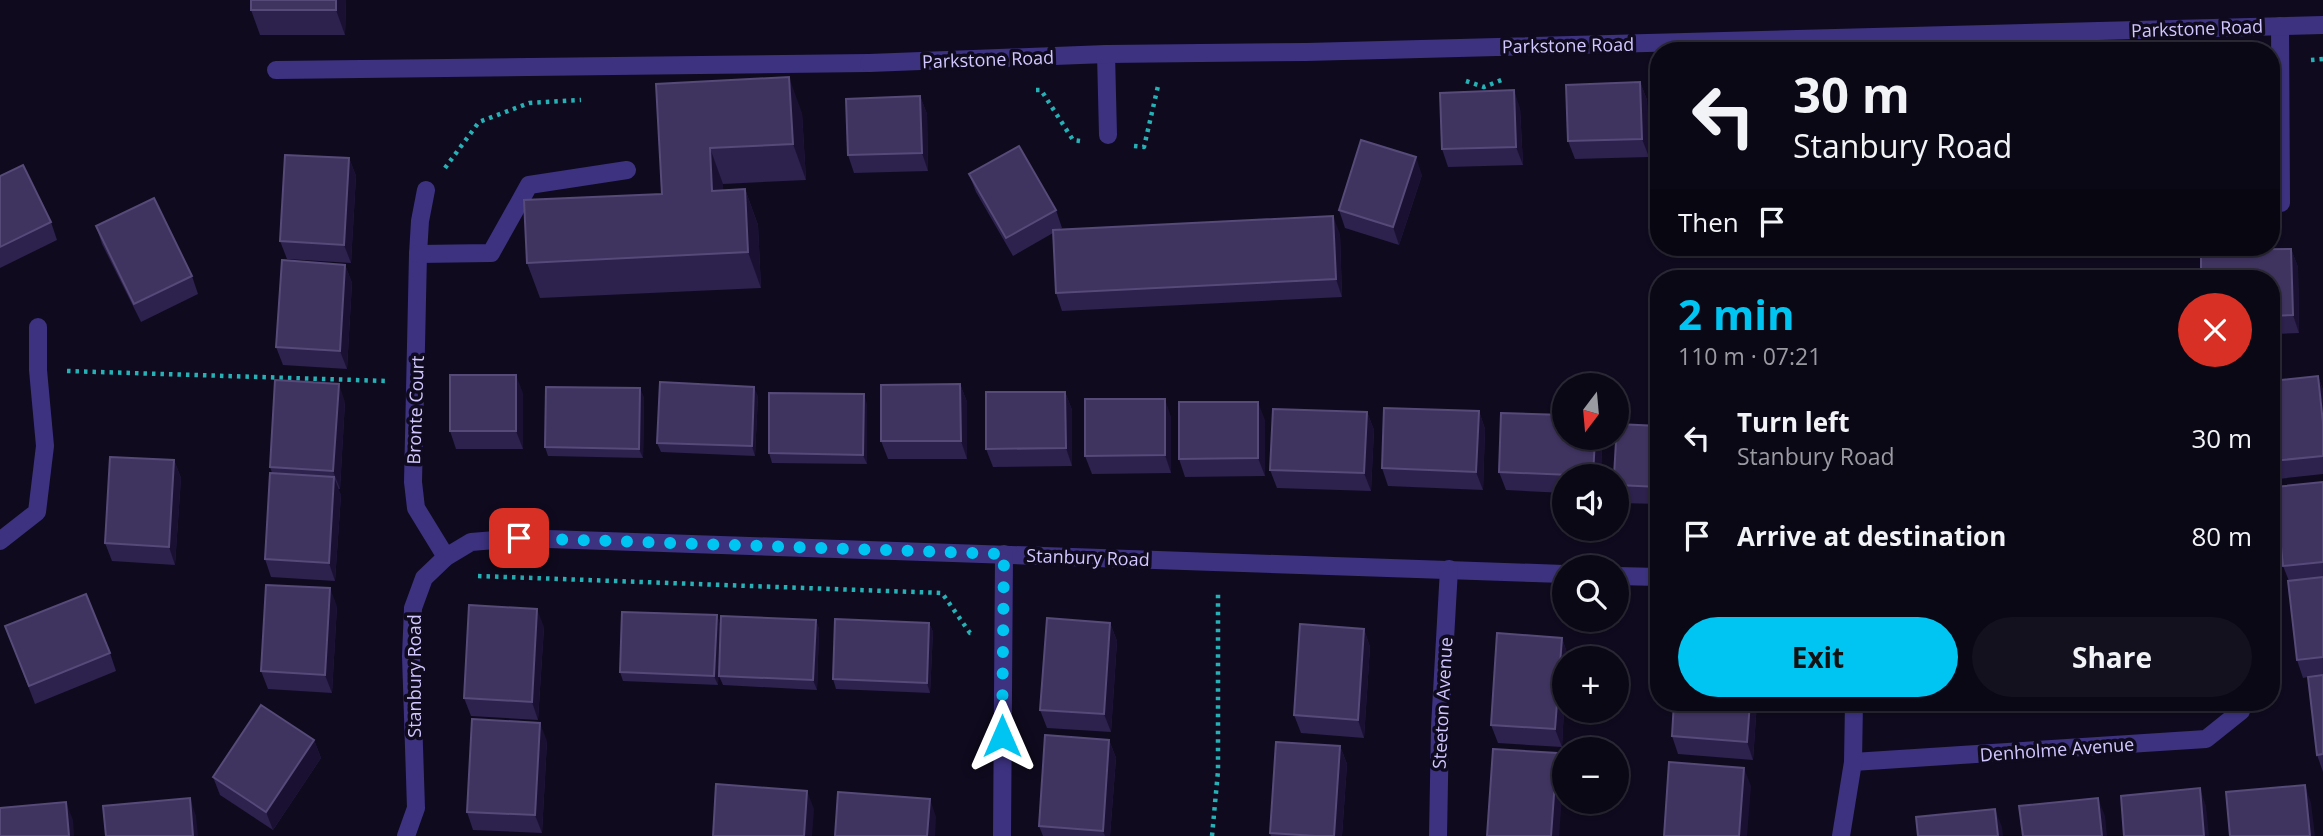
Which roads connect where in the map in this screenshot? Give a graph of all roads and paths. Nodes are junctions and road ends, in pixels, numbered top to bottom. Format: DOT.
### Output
graph roads {
  1 [pos="2323,25"];
  2 [pos="2280,26"];
  3 [pos="1680,42"];
  4 [pos="1650,43"];
  5 [pos="1106,54"];
  6 [pos="276,70"];
  7 [pos="1457,78"];
  8 [pos="1506,78"];
  9 [pos="1171,85"];
  10 [pos="1028,89"];
  11 [pos="584,100"];
  12 [pos="1108,135"];
  13 [pos="1085,141"];
  14 [pos="1132,146"];
  15 [pos="627,170"];
  16 [pos="426,190"];
  17 [pos="2281,203"];
  18 [pos="418,254"];
  19 [pos="38,327"];
  20 [pos="38,370"];
  21 [pos="416,382"];
  22 [pos="0,541"];
  23 [pos="471,542"];
  24 [pos="1004,554"];
  25 [pos="446,557"];
  26 [pos="1217,562"];
  27 [pos="1449,569"];
  28 [pos="1552,573"];
  29 [pos="1629,577"];
  30 [pos="1650,578"];
  31 [pos="1003,636"];
  32 [pos="1854,711"];
  33 [pos="2241,711"];
  34 [pos="1853,762"];
  35 [pos="405,836"];
  36 [pos="1002,836"];
  37 [pos="1212,836"];
  38 [pos="1438,836"];
  39 [pos="1841,836"];
  1 -- 2 [label="street, Parkstone Road"];
  2 -- 3 [label="street, Parkstone Road"];
  2 -- 17 [label="street"];
  4 -- 5 [label="street, Parkstone Road"];
  5 -- 6 [label="street, Parkstone Road"];
  5 -- 12 [label="street"];
  7 -- 8 [label="path"];
  9 -- 14 [label="path"];
  10 -- 13 [label="path"];
  11 -- 16 [label="path"];
  15 -- 18 [label="street"];
  16 -- 18 [label="street, Bronte Court"];
  18 -- 21 [label="street, Bronte Court"];
  19 -- 20 [label="street"];
  20 -- 21 [label="path"];
  20 -- 22 [label="street"];
  21 -- 25 [label="street, Bronte Court"];
  23 -- 24 [label="street, Stanbury Road"];
  23 -- 25 [label="street, Stanbury Road"];
  23 -- 31 [label="path"];
  24 -- 26 [label="street, Stanbury Road"];
  24 -- 31 [label="street"];
  25 -- 35 [label="street, Stanbury Road"];
  26 -- 27 [label="street, Stanbury Road"];
  26 -- 37 [label="path"];
  27 -- 28 [label="street, Stanbury Road"];
  27 -- 38 [label="street, Steeton Avenue"];
  29 -- 30 [label="street"];
  31 -- 36 [label="street"];
  32 -- 34 [label="street"];
  33 -- 34 [label="street, Denholme Avenue"];
  34 -- 39 [label="street"];
}
